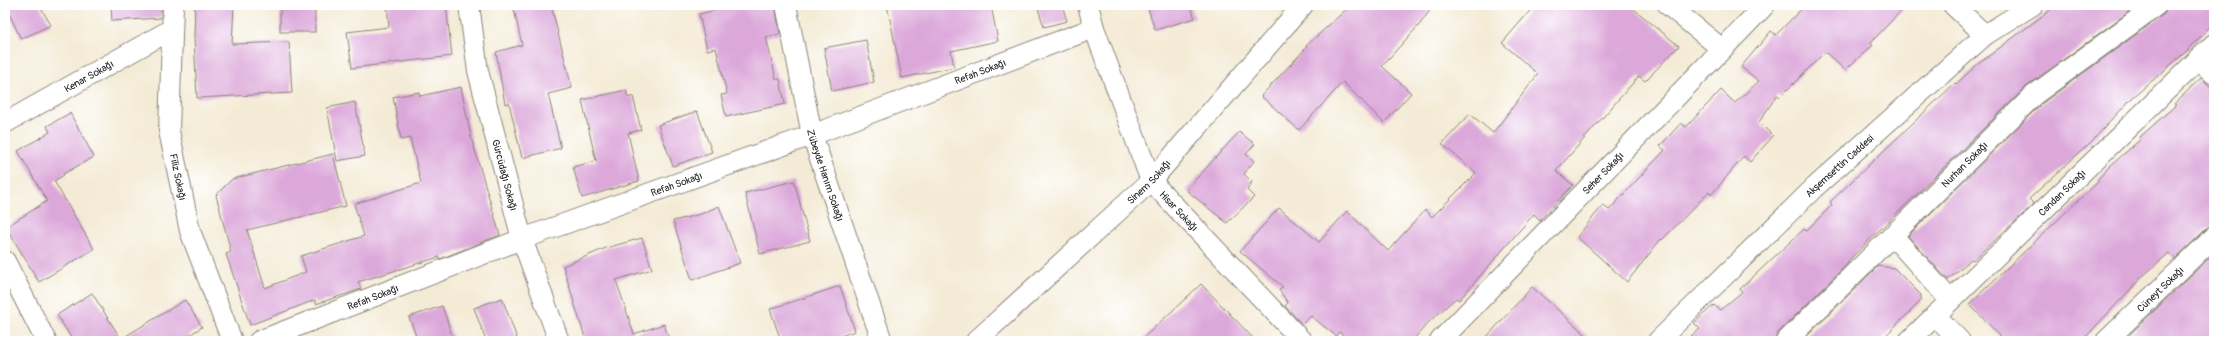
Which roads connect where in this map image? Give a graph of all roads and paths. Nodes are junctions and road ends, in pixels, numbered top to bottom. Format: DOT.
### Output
graph roads {
  1 [pos="173,5"];
  2 [pos="469,5"];
  3 [pos="786,5"];
  4 [pos="1088,5"];
  5 [pos="1303,5"];
  6 [pos="1668,5"];
  7 [pos="1765,5"];
  8 [pos="1953,5"];
  9 [pos="2033,5"];
  10 [pos="2157,5"];
  11 [pos="1094,28"];
  12 [pos="172,29"];
  13 [pos="1986,35"];
  14 [pos="2214,44"];
  15 [pos="1722,49"];
  16 [pos="2198,60"];
  17 [pos="2214,74"];
  18 [pos="5,123"];
  19 [pos="812,135"];
  20 [pos="1152,181"];
  21 [pos="1893,236"];
  22 [pos="2214,237"];
  23 [pos="522,239"];
  24 [pos="5,261"];
  25 [pos="1950,300"];
  26 [pos="1935,315"];
  27 [pos="46,341"];
  28 [pos="232,341"];
  29 [pos="259,341"];
  30 [pos="559,341"];
  31 [pos="882,341"];
  32 [pos="976,341"];
  33 [pos="1302,341"];
  34 [pos="1440,341"];
  35 [pos="1658,341"];
  36 [pos="1786,341"];
  37 [pos="1909,341"];
  38 [pos="1960,341"];
  39 [pos="2106,341"];
  1 -- 12 [label="street, Filiz Sokağı"];
  2 -- 23 [label="street, Gürcüdağı Sokağı"];
  3 -- 19 [label="street, Zübeyde Hanım Sokağı"];
  4 -- 11 [label="street, Hisar Sokağı"];
  5 -- 20 [label="street, Sinem Sokağı"];
  6 -- 15 [label="street"];
  7 -- 15 [label="street, Seher Sokağı"];
  8 -- 13 [label="street"];
  9 -- 13 [label="street, Akşemsettin Caddesi"];
  10 -- 21 [label="street, Nurhan Sokağı"];
  11 -- 19 [label="street, Refah Sokağı"];
  11 -- 20 [label="street, Hisar Sokağı"];
  12 -- 18 [label="street, Kenar Sokağı"];
  12 -- 28 [label="street, Filiz Sokağı"];
  13 -- 35 [label="street, Akşemsettin Caddesi"];
  14 -- 16 [label="street, Candan Sokağı"];
  15 -- 34 [label="street, Seher Sokağı"];
  16 -- 17 [label="street"];
  16 -- 25 [label="street, Candan Sokağı"];
  19 -- 23 [label="street, Refah Sokağı"];
  19 -- 31 [label="street, Zübeyde Hanım Sokağı"];
  20 -- 32 [label="street, Sinem Sokağı"];
  20 -- 33 [label="street, Hisar Sokağı"];
  21 -- 25 [label="street"];
  21 -- 36 [label="street, Nurhan Sokağı"];
  22 -- 39 [label="street, Cüneyt Sokağı"];
  23 -- 29 [label="street, Refah Sokağı"];
  23 -- 30 [label="street, Gürcüdağı Sokağı"];
  24 -- 27 [label="street"];
  25 -- 26 [label="street, Candan Sokağı"];
  26 -- 37 [label="street, Candan Sokağı"];
  26 -- 38 [label="street"];
}
